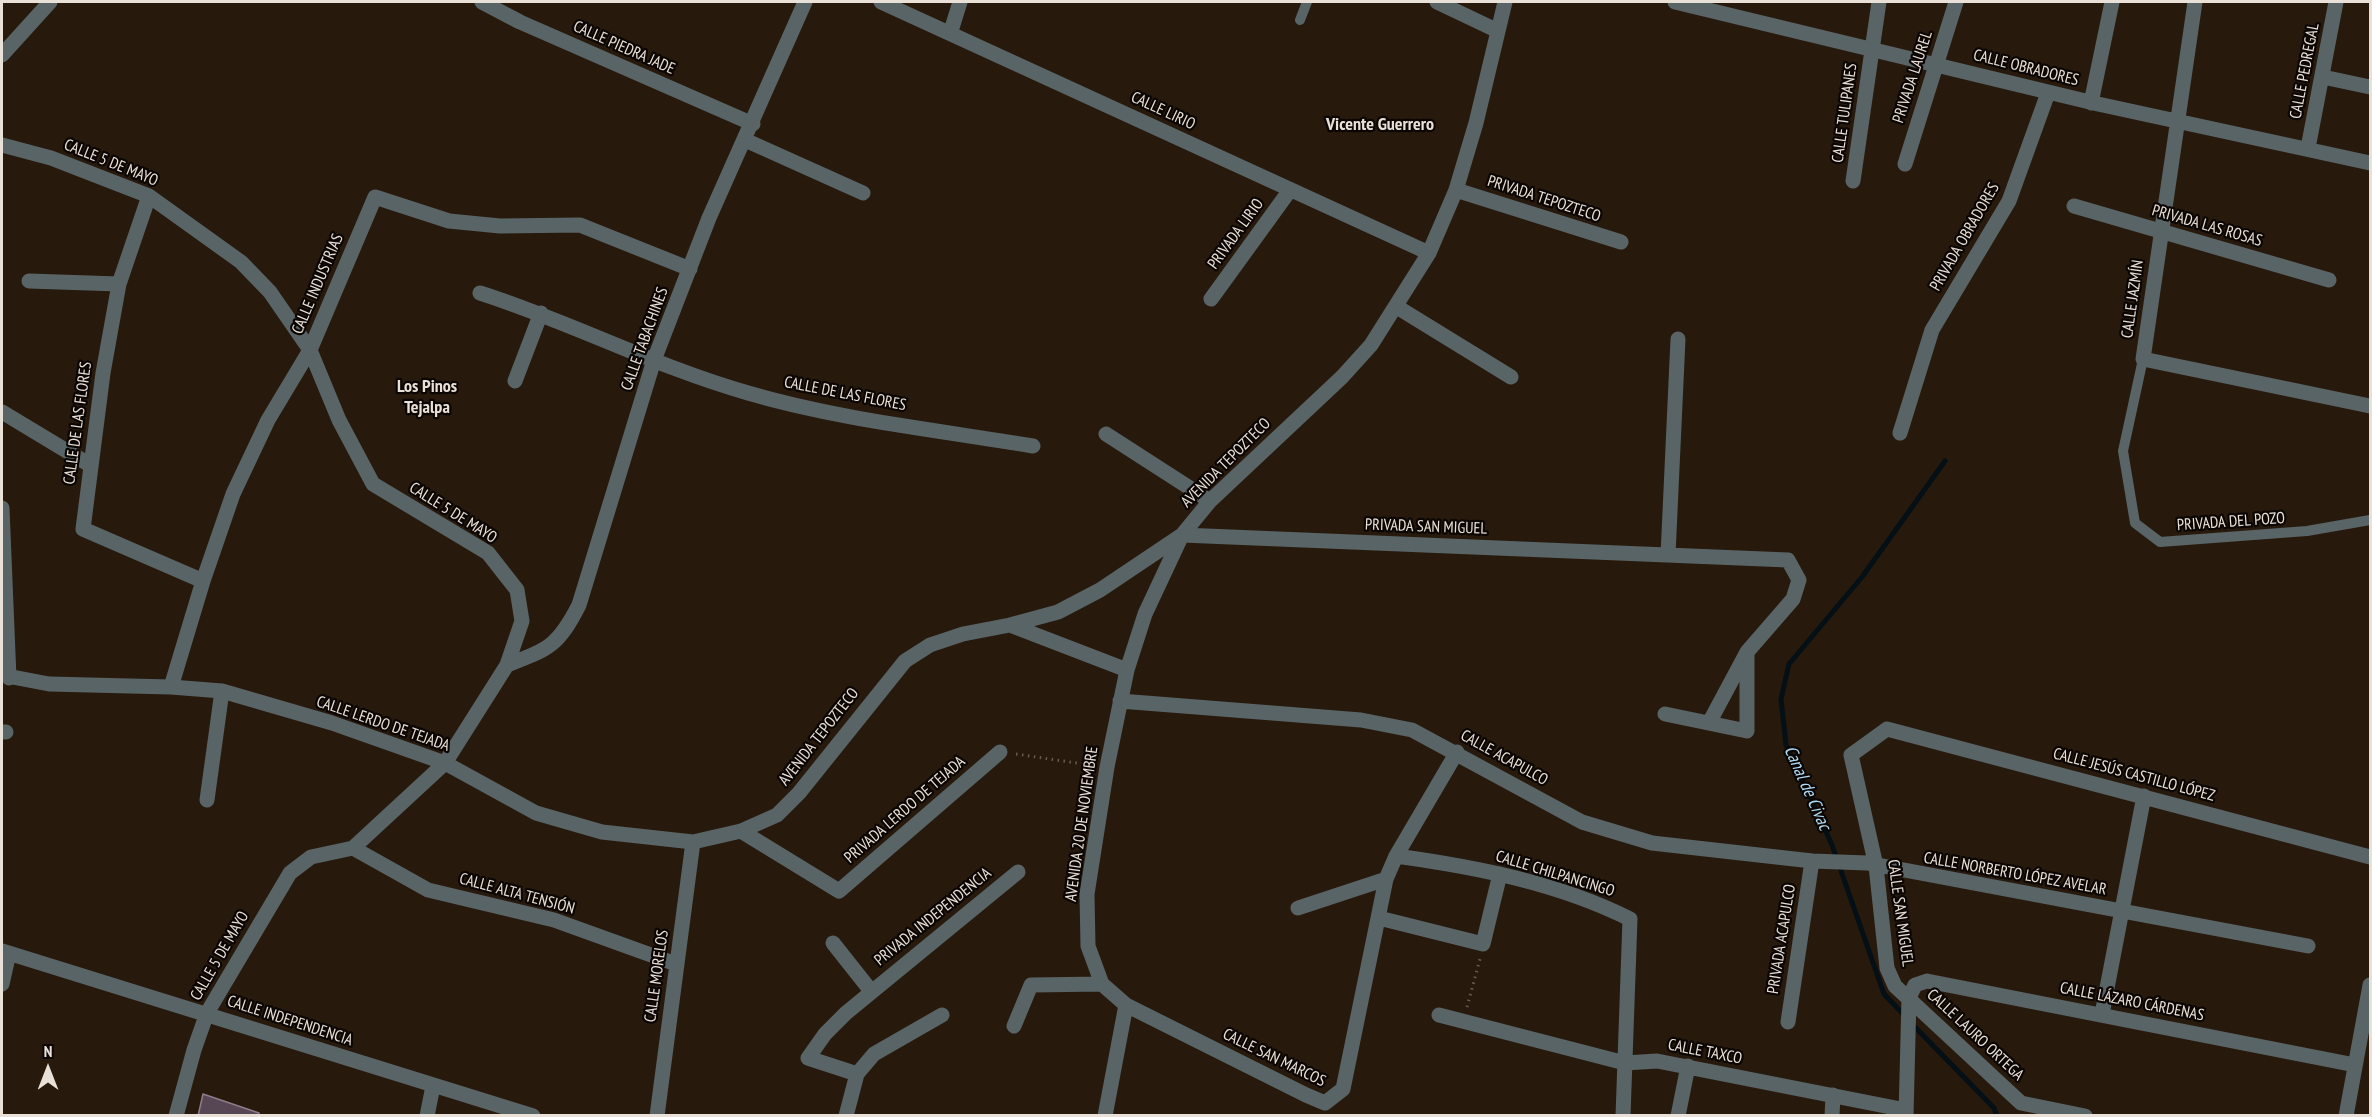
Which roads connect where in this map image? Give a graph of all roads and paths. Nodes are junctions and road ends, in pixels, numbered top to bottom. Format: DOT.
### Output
graph roads {
  1 [pos="50,2"];
  2 [pos="482,2"];
  3 [pos="805,2"];
  4 [pos="881,2"];
  5 [pos="960,2"];
  6 [pos="1307,2"];
  7 [pos="1437,2"];
  8 [pos="1505,2"];
  9 [pos="1675,2"];
  10 [pos="1879,2"];
  11 [pos="1956,2"];
  12 [pos="2112,2"];
  13 [pos="2195,2"];
  14 [pos="2336,2"];
  15 [pos="1300,20"];
  16 [pos="951,31"];
  17 [pos="1498,31"];
  18 [pos="1872,50"];
  19 [pos="2,55"];
  20 [pos="1936,65"];
  21 [pos="2323,77"];
  22 [pos="2370,87"];
  23 [pos="2048,93"];
  24 [pos="2095,104"];
  25 [pos="2178,120"];
  26 [pos="753,124"];
  27 [pos="745,140"];
  28 [pos="2,145"];
  29 [pos="2308,148"];
  30 [pos="2370,163"];
  31 [pos="1905,164"];
  32 [pos="1853,181"];
  33 [pos="1290,190"];
  34 [pos="1456,190"];
  35 [pos="863,193"];
  36 [pos="149,196"];
  37 [pos="2074,206"];
  38 [pos="2160,232"];
  39 [pos="1621,242"];
  40 [pos="1430,253"];
  41 [pos="690,269"];
  42 [pos="2329,280"];
  43 [pos="29,281"];
  44 [pos="119,284"];
  45 [pos="480,293"];
  46 [pos="1211,298"];
  47 [pos="1397,307"];
  48 [pos="541,313"];
  49 [pos="1678,339"];
  50 [pos="310,350"];
  51 [pos="2143,359"];
  52 [pos="654,360"];
  53 [pos="1511,377"];
  54 [pos="515,381"];
  55 [pos="2370,406"];
  56 [pos="2,412"];
  57 [pos="1900,433"];
  58 [pos="1106,434"];
  59 [pos="1033,446"];
  60 [pos="90,465"];
  61 [pos="1210,501"];
  62 [pos="2,508"];
  63 [pos="2370,520"];
  64 [pos="1182,535"];
  65 [pos="1668,555"];
  66 [pos="203,580"];
  67 [pos="1010,625"];
  68 [pos="1747,652"];
  69 [pos="507,665"];
  70 [pos="1127,670"];
  71 [pos="5,676"];
  72 [pos="171,687"];
  73 [pos="222,692"];
  74 [pos="1120,701"];
  75 [pos="1665,714"];
  76 [pos="1709,723"];
  77 [pos="1887,729"];
  78 [pos="1000,752"];
  79 [pos="1457,752"];
  80 [pos="445,763"];
  81 [pos="1107,767"];
  82 [pos="2144,796"];
  83 [pos="207,800"];
  84 [pos="741,831"];
  85 [pos="693,842"];
  86 [pos="353,848"];
  87 [pos="1396,856"];
  88 [pos="2370,857"];
  89 [pos="1812,861"];
  90 [pos="1871,865"];
  91 [pos="1018,872"];
  92 [pos="1500,874"];
  93 [pos="1386,879"];
  94 [pos="1298,908"];
  95 [pos="2122,912"];
  96 [pos="1379,918"];
  97 [pos="833,943"];
  98 [pos="1483,944"];
  99 [pos="2308,946"];
  100 [pos="5,952"];
  101 [pos="676,964"];
  102 [pos="2,984"];
  103 [pos="1102,984"];
  104 [pos="2370,985"];
  105 [pos="871,991"];
  106 [pos="1126,1005"];
  107 [pos="1908,1005"];
  108 [pos="207,1013"];
  109 [pos="2102,1014"];
  110 [pos="942,1015"];
  111 [pos="1439,1015"];
  112 [pos="1464,1021"];
  113 [pos="1788,1022"];
  114 [pos="1014,1026"];
  115 [pos="1625,1063"];
  116 [pos="2355,1065"];
  117 [pos="1688,1066"];
  118 [pos="857,1074"];
  119 [pos="433,1086"];
  120 [pos="1833,1095"];
  121 [pos="1906,1113"];
  122 [pos="176,1116"];
  123 [pos="427,1116"];
  124 [pos="533,1116"];
  125 [pos="657,1116"];
  126 [pos="846,1116"];
  127 [pos="1105,1116"];
  128 [pos="1623,1116"];
  129 [pos="1678,1116"];
  130 [pos="1832,1116"];
  131 [pos="2085,1116"];
  132 [pos="2346,1116"];
  1 -- 19 [label="street"];
  2 -- 26 [label="street, CALLE PIEDRA JADE"];
  3 -- 26 [label="street, CALLE TABACHINES"];
  4 -- 16 [label="street, CALLE LIRIO"];
  5 -- 16 [label="street"];
  6 -- 15 [label="lane"];
  7 -- 17 [label="street"];
  8 -- 17 [label="street, AVENIDA TEPOZTECO"];
  9 -- 18 [label="street, CALLE OBRADORES"];
  10 -- 18 [label="street, CALLE TULIPANES"];
  11 -- 20 [label="street, PRIVADA LAUREL"];
  12 -- 24 [label="street"];
  13 -- 25 [label="street"];
  14 -- 21 [label="street, CALLE PEDREGAL"];
  16 -- 33 [label="street, CALLE LIRIO"];
  17 -- 34 [label="street, AVENIDA TEPOZTECO"];
  18 -- 20 [label="street, CALLE OBRADORES"];
  18 -- 32 [label="street, CALLE TULIPANES"];
  20 -- 23 [label="street, CALLE OBRADORES"];
  20 -- 31 [label="street, PRIVADA LAUREL"];
  21 -- 22 [label="street"];
  21 -- 29 [label="street, CALLE PEDREGAL"];
  23 -- 24 [label="street, CALLE OBRADORES"];
  23 -- 57 [label="street, PRIVADA OBRADORES"];
  24 -- 25 [label="street, CALLE OBRADORES"];
  25 -- 29 [label="street, CALLE OBRADORES"];
  25 -- 38 [label="street, CALLE JAZMÍN"];
  26 -- 27 [label="street, CALLE TABACHINES"];
  27 -- 35 [label="street"];
  27 -- 41 [label="street, CALLE TABACHINES"];
  28 -- 36 [label="street, CALLE 5 DE MAYO"];
  29 -- 30 [label="street, CALLE OBRADORES"];
  33 -- 40 [label="street, CALLE LIRIO"];
  33 -- 46 [label="street, PRIVADA LIRIO"];
  34 -- 39 [label="street, PRIVADA TEPOZTECO"];
  34 -- 40 [label="street, AVENIDA TEPOZTECO"];
  36 -- 44 [label="street, CALLE DE LAS FLORES"];
  36 -- 50 [label="street, CALLE 5 DE MAYO"];
  37 -- 38 [label="street, PRIVADA LAS ROSAS"];
  38 -- 42 [label="street, PRIVADA LAS ROSAS"];
  38 -- 51 [label="street, CALLE JAZMÍN"];
  40 -- 47 [label="street, AVENIDA TEPOZTECO"];
  41 -- 50 [label="street, CALLE INDUSTRIAS"];
  41 -- 52 [label="street, CALLE TABACHINES"];
  43 -- 44 [label="street"];
  44 -- 60 [label="street, CALLE DE LAS FLORES"];
  45 -- 48 [label="street, CALLE DE LAS FLORES"];
  47 -- 53 [label="street"];
  47 -- 61 [label="street, AVENIDA TEPOZTECO"];
  48 -- 52 [label="street, CALLE DE LAS FLORES"];
  48 -- 54 [label="street"];
  49 -- 65 [label="street"];
  50 -- 66 [label="street, CALLE INDUSTRIAS"];
  50 -- 69 [label="street, CALLE 5 DE MAYO"];
  51 -- 55 [label="street, CALLE JAZMÍN"];
  51 -- 63 [label="lane, PRIVADA DEL POZO"];
  52 -- 59 [label="street, CALLE DE LAS FLORES"];
  52 -- 69 [label="street, CALLE TABACHINES"];
  56 -- 60 [label="street"];
  58 -- 61 [label="street"];
  60 -- 66 [label="street, CALLE DE LAS FLORES"];
  61 -- 64 [label="street, AVENIDA TEPOZTECO"];
  62 -- 71 [label="street"];
  64 -- 65 [label="street, PRIVADA SAN MIGUEL"];
  64 -- 67 [label="street, AVENIDA TEPOZTECO"];
  64 -- 70 [label="street, AVENIDA 20 DE NOVIEMBRE"];
  65 -- 68 [label="street, PRIVADA SAN MIGUEL"];
  66 -- 72 [label="street, CALLE INDUSTRIAS"];
  67 -- 70 [label="street"];
  67 -- 84 [label="street, AVENIDA TEPOZTECO"];
  68 -- 76 [label="street"];
  68 -- 76 [label="street"];
  69 -- 80 [label="street, CALLE 5 DE MAYO"];
  70 -- 74 [label="street, AVENIDA 20 DE NOVIEMBRE"];
  71 -- 72 [label="street, CALLE LERDO DE TEJADA"];
  72 -- 73 [label="street, CALLE LERDO DE TEJADA"];
  73 -- 80 [label="street, CALLE LERDO DE TEJADA"];
  73 -- 83 [label="street"];
  74 -- 79 [label="street, CALLE ACAPULCO"];
  74 -- 81 [label="street, AVENIDA 20 DE NOVIEMBRE"];
  75 -- 76 [label="street"];
  77 -- 82 [label="street, CALLE JESÚS CASTILLO LÓPEZ"];
  77 -- 90 [label="street, CALLE SAN MIGUEL"];
  78 -- 81 [label="path"];
  78 -- 84 [label="street, PRIVADA LERDO DE TEJADA"];
  79 -- 87 [label="street, CALLE SAN MARCOS"];
  79 -- 89 [label="street, CALLE ACAPULCO"];
  80 -- 85 [label="street, CALLE LERDO DE TEJADA"];
  80 -- 86 [label="street, CALLE 5 DE MAYO"];
  81 -- 103 [label="street, AVENIDA 20 DE NOVIEMBRE"];
  82 -- 88 [label="street, CALLE JESÚS CASTILLO LÓPEZ"];
  82 -- 95 [label="street"];
  84 -- 85 [label="street, CALLE LERDO DE TEJADA"];
  85 -- 101 [label="street, CALLE MORELOS"];
  86 -- 101 [label="street, CALLE ALTA TENSIÓN"];
  86 -- 108 [label="street, CALLE 5 DE MAYO"];
  87 -- 92 [label="street, CALLE CHILPANCINGO"];
  87 -- 93 [label="street, CALLE SAN MARCOS"];
  89 -- 90 [label="street, CALLE ACAPULCO"];
  89 -- 113 [label="street, PRIVADA ACAPULCO"];
  90 -- 95 [label="street, CALLE NORBERTO LÓPEZ AVELAR"];
  90 -- 107 [label="street, CALLE SAN MIGUEL"];
  91 -- 105 [label="street, PRIVADA INDEPENDENCIA"];
  92 -- 98 [label="street"];
  92 -- 115 [label="street, CALLE CHILPANCINGO"];
  93 -- 94 [label="street"];
  93 -- 96 [label="street, CALLE SAN MARCOS"];
  95 -- 99 [label="street, CALLE NORBERTO LÓPEZ AVELAR"];
  95 -- 109 [label="street"];
  96 -- 98 [label="street"];
  96 -- 106 [label="street, CALLE SAN MARCOS"];
  97 -- 105 [label="street, PRIVADA INDEPENDENCIA"];
  98 -- 112 [label="path"];
  100 -- 102 [label="street"];
  100 -- 108 [label="street, CALLE INDEPENDENCIA"];
  101 -- 125 [label="street, CALLE MORELOS"];
  103 -- 106 [label="street, AVENIDA 20 DE NOVIEMBRE"];
  103 -- 114 [label="street"];
  104 -- 116 [label="street"];
  105 -- 118 [label="street, PRIVADA INDEPENDENCIA"];
  106 -- 127 [label="street"];
  107 -- 109 [label="street, CALLE LÁZARO CÁRDENAS"];
  107 -- 121 [label="street"];
  107 -- 131 [label="street, CALLE LAURO ORTEGA"];
  108 -- 119 [label="street, CALLE INDEPENDENCIA"];
  108 -- 122 [label="street, CALLE 5 DE MAYO"];
  109 -- 116 [label="street, CALLE LÁZARO CÁRDENAS"];
  110 -- 118 [label="street"];
  111 -- 112 [label="street, CALLE TAXCO"];
  112 -- 115 [label="street, CALLE TAXCO"];
  115 -- 117 [label="street, CALLE TAXCO"];
  115 -- 128 [label="street"];
  116 -- 132 [label="street"];
  117 -- 120 [label="street, CALLE TAXCO"];
  117 -- 129 [label="street"];
  118 -- 126 [label="street"];
  119 -- 123 [label="street"];
  119 -- 124 [label="street, CALLE INDEPENDENCIA"];
  120 -- 121 [label="street, CALLE TAXCO"];
  120 -- 130 [label="street"];
}
